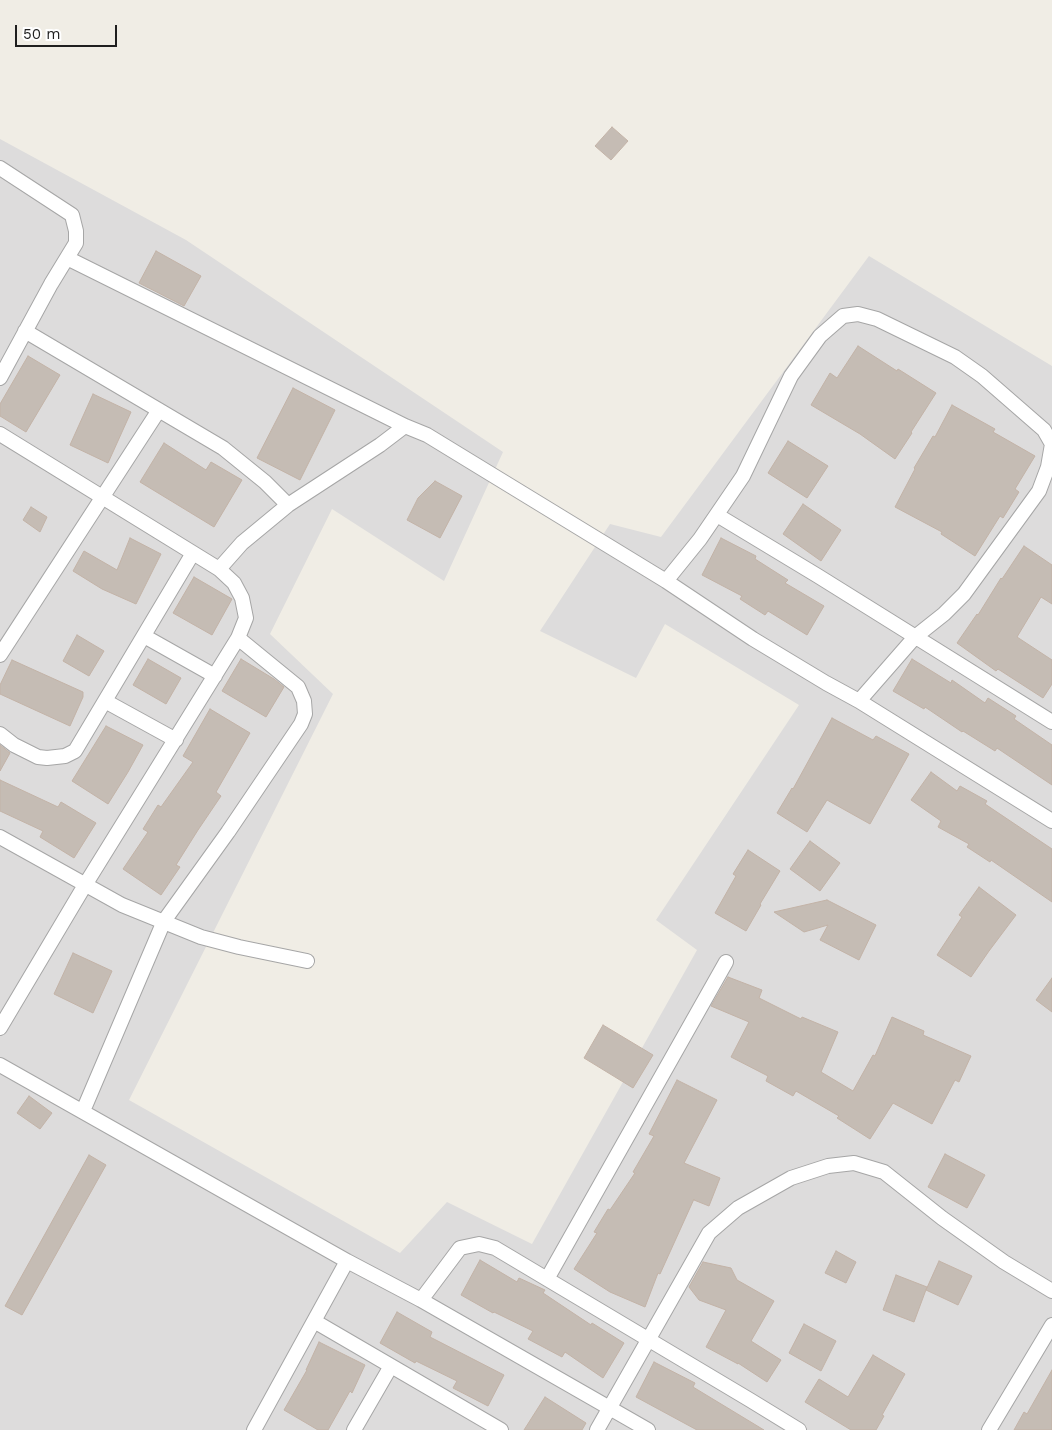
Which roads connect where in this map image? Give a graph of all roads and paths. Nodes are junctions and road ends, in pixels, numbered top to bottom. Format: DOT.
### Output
graph roads {
  1 [pos="0,168"];
  2 [pos="67,258"];
  3 [pos="26,331"];
  4 [pos="0,378"];
  5 [pos="159,410"];
  6 [pos="405,426"];
  7 [pos="0,434"];
  8 [pos="1052,445"];
  9 [pos="102,497"];
  10 [pos="288,505"];
  11 [pos="717,515"];
  12 [pos="193,553"];
  13 [pos="219,570"];
  14 [pos="666,581"];
  15 [pos="144,636"];
  16 [pos="238,638"];
  17 [pos="916,638"];
  18 [pos="0,655"];
  19 [pos="215,676"];
  20 [pos="105,701"];
  21 [pos="859,701"];
  22 [pos="1052,722"];
  23 [pos="0,734"];
  24 [pos="176,740"];
  25 [pos="1052,821"];
  26 [pos="0,837"];
  27 [pos="85,885"];
  28 [pos="164,921"];
  29 [pos="307,961"];
  30 [pos="726,962"];
  31 [pos="0,1028"];
  32 [pos="0,1065"];
  33 [pos="83,1110"];
  34 [pos="348,1261"];
  35 [pos="547,1279"];
  36 [pos="1052,1291"];
  37 [pos="421,1300"];
  38 [pos="314,1321"];
  39 [pos="1052,1325"];
  40 [pos="648,1340"];
  41 [pos="391,1366"];
  42 [pos="610,1407"];
  43 [pos="258,1429"];
  44 [pos="354,1430"];
  45 [pos="501,1430"];
  46 [pos="597,1430"];
  47 [pos="648,1430"];
  48 [pos="799,1430"];
  49 [pos="989,1430"];
  1 -- 2 [label="street"];
  2 -- 3 [label="street"];
  2 -- 6 [label="street"];
  3 -- 4 [label="street"];
  3 -- 5 [label="street"];
  5 -- 9 [label="street"];
  5 -- 10 [label="street"];
  6 -- 10 [label="street"];
  6 -- 14 [label="street"];
  7 -- 9 [label="street"];
  8 -- 11 [label="street"];
  8 -- 17 [label="street"];
  9 -- 12 [label="street"];
  9 -- 18 [label="street"];
  10 -- 13 [label="street"];
  11 -- 14 [label="street"];
  11 -- 17 [label="street"];
  12 -- 13 [label="street"];
  12 -- 15 [label="street"];
  13 -- 16 [label="street"];
  14 -- 21 [label="street"];
  15 -- 19 [label="street"];
  15 -- 20 [label="street"];
  16 -- 19 [label="street"];
  16 -- 28 [label="street"];
  17 -- 21 [label="street"];
  17 -- 22 [label="street"];
  19 -- 24 [label="street"];
  20 -- 23 [label="street"];
  20 -- 24 [label="street"];
  21 -- 25 [label="street"];
  24 -- 27 [label="street"];
  26 -- 27 [label="street"];
  27 -- 28 [label="street"];
  27 -- 31 [label="street"];
  28 -- 29 [label="street"];
  28 -- 33 [label="street"];
  30 -- 35 [label="street"];
  32 -- 33 [label="street"];
  33 -- 34 [label="street"];
  34 -- 37 [label="street"];
  34 -- 38 [label="street"];
  35 -- 37 [label="street"];
  35 -- 40 [label="street"];
  36 -- 40 [label="street"];
  37 -- 42 [label="street"];
  38 -- 41 [label="street"];
  38 -- 43 [label="street"];
  39 -- 49 [label="street"];
  40 -- 42 [label="street"];
  40 -- 48 [label="street"];
  41 -- 44 [label="street"];
  41 -- 45 [label="street"];
  42 -- 46 [label="street"];
  42 -- 47 [label="street"];
}
